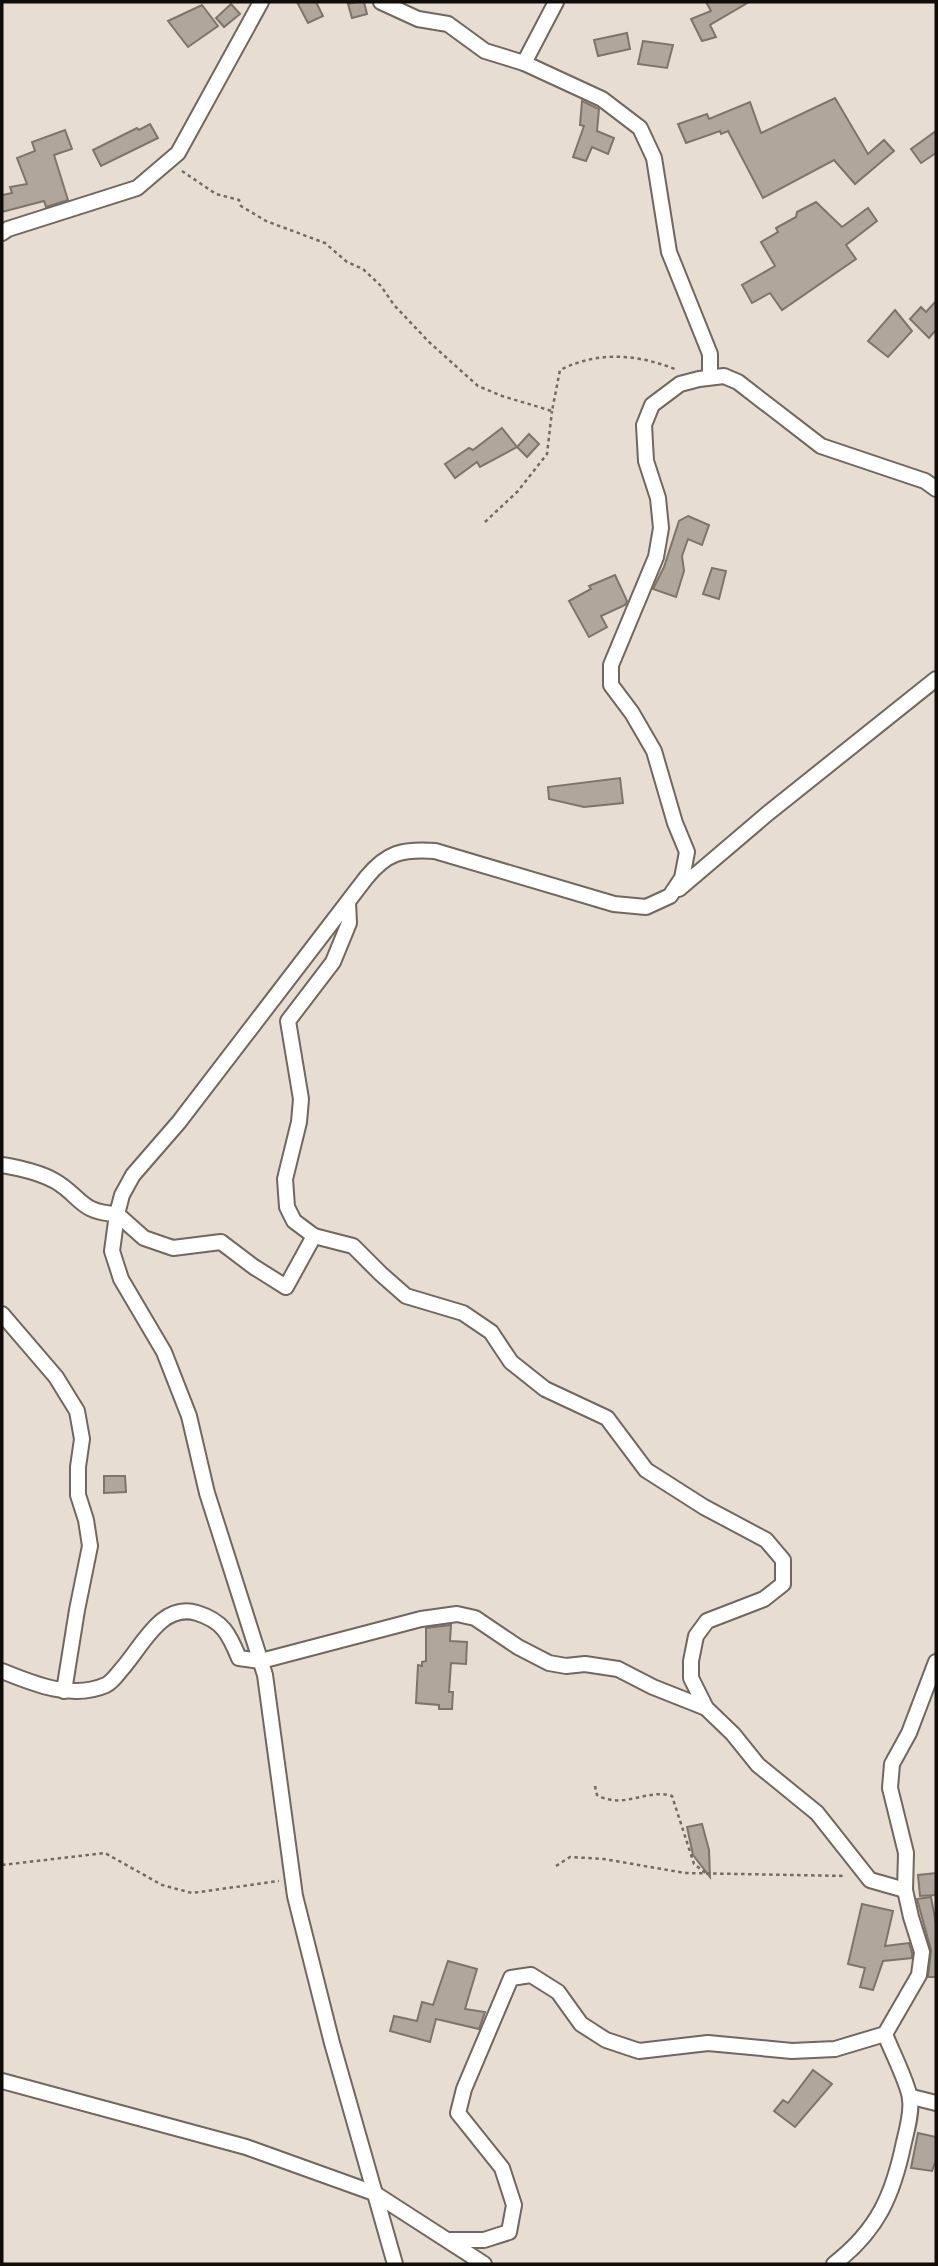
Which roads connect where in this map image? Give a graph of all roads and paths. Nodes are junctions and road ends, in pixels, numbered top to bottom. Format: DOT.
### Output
graph roads {
  1 [pos="261,2"];
  2 [pos="381,2"];
  3 [pos="556,2"];
  4 [pos="524,63"];
  5 [pos="168,161"];
  6 [pos="2,233"];
  7 [pos="705,378"];
  8 [pos="552,411"];
  9 [pos="936,489"];
  10 [pos="485,522"];
  11 [pos="936,679"];
  12 [pos="670,897"];
  13 [pos="348,902"];
  14 [pos="2,1164"];
  15 [pos="117,1214"];
  16 [pos="314,1236"];
  17 [pos="2,1314"];
  18 [pos="261,1661"];
  19 [pos="936,1662"];
  20 [pos="2,1671"];
  21 [pos="64,1691"];
  22 [pos="706,1708"];
  23 [pos="595,1786"];
  24 [pos="2,1865"];
  25 [pos="556,1866"];
  26 [pos="707,1874"];
  27 [pos="867,1877"];
  28 [pos="292,1878"];
  29 [pos="905,1890"];
  30 [pos="885,2034"];
  31 [pos="2,2081"];
  32 [pos="910,2099"];
  33 [pos="936,2103"];
  34 [pos="374,2193"];
  35 [pos="448,2240"];
  36 [pos="395,2264"];
  37 [pos="484,2264"];
  38 [pos="834,2264"];
  1 -- 5 [label="street"];
  2 -- 4 [label="street"];
  3 -- 4 [label="street"];
  4 -- 7 [label="street"];
  5 -- 6 [label="street"];
  5 -- 8 [label="path"];
  7 -- 8 [label="path"];
  7 -- 9 [label="street"];
  7 -- 12 [label="street"];
  8 -- 10 [label="path"];
  11 -- 12 [label="street"];
  12 -- 13 [label="street"];
  13 -- 15 [label="street"];
  13 -- 16 [label="street"];
  14 -- 15 [label="street"];
  15 -- 16 [label="street"];
  15 -- 18 [label="street"];
  16 -- 22 [label="street"];
  17 -- 21 [label="street"];
  18 -- 21 [label="street"];
  18 -- 22 [label="street"];
  18 -- 28 [label="street"];
  19 -- 29 [label="street"];
  20 -- 21 [label="street"];
  22 -- 27 [label="street"];
  23 -- 26 [label="path"];
  24 -- 28 [label="path"];
  25 -- 26 [label="path"];
  26 -- 27 [label="path"];
  27 -- 29 [label="street"];
  28 -- 34 [label="street"];
  29 -- 30 [label="street"];
  30 -- 32 [label="street"];
  30 -- 35 [label="street"];
  31 -- 34 [label="street"];
  32 -- 33 [label="street"];
  32 -- 38 [label="street"];
  34 -- 35 [label="street"];
  34 -- 36 [label="street"];
  35 -- 37 [label="street"];
}
